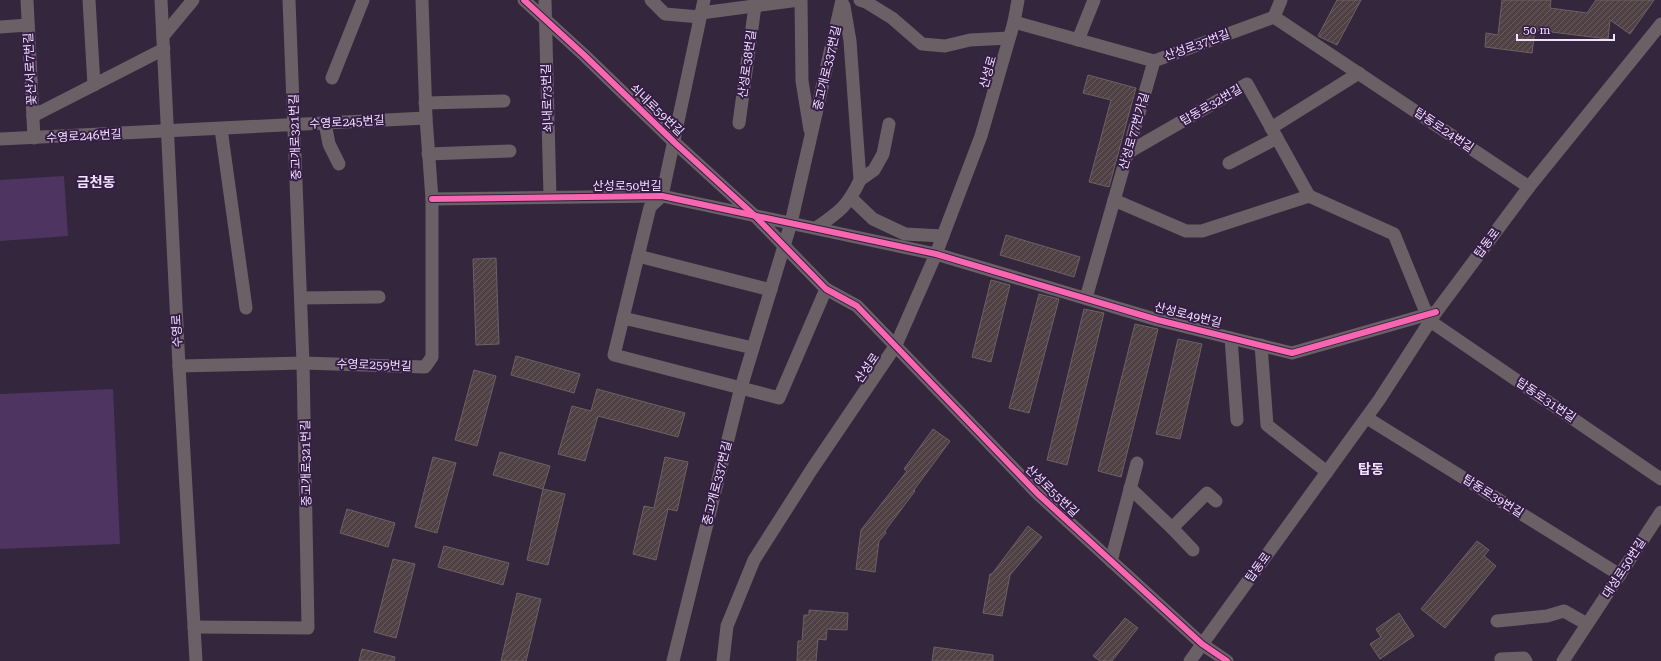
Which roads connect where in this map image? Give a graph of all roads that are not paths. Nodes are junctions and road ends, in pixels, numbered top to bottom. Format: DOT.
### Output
graph roads {
  1 [pos="27,0"];
  2 [pos="89,0"];
  3 [pos="161,0"];
  4 [pos="192,0"];
  5 [pos="289,0"];
  6 [pos="362,0"];
  7 [pos="422,0"];
  8 [pos="524,0"];
  9 [pos="544,0"];
  10 [pos="651,0"];
  11 [pos="800,0"];
  12 [pos="842,0"];
  13 [pos="860,0"];
  14 [pos="1018,0"];
  15 [pos="1094,0"];
  16 [pos="1281,0"];
  17 [pos="755,6"];
  18 [pos="702,10"];
  19 [pos="1274,17"];
  20 [pos="545,20"];
  21 [pos="1014,22"];
  22 [pos="1661,24"];
  23 [pos="28,25"];
  24 [pos="0,27"];
  25 [pos="1009,38"];
  26 [pos="1078,40"];
  27 [pos="163,43"];
  28 [pos="1154,61"];
  29 [pos="1359,73"];
  30 [pos="332,78"];
  31 [pos="94,85"];
  32 [pos="504,101"];
  33 [pos="425,103"];
  34 [pos="33,116"];
  35 [pos="426,118"];
  36 [pos="325,123"];
  37 [pos="739,123"];
  38 [pos="294,124"];
  39 [pos="889,124"];
  40 [pos="221,129"];
  41 [pos="168,132"];
  42 [pos="1274,133"];
  43 [pos="811,137"];
  44 [pos="34,138"];
  45 [pos="0,139"];
  46 [pos="674,142"];
  47 [pos="510,150"];
  48 [pos="1128,152"];
  49 [pos="428,154"];
  50 [pos="1229,163"];
  51 [pos="339,164"];
  52 [pos="860,180"];
  53 [pos="1528,187"];
  54 [pos="662,196"];
  55 [pos="1309,196"];
  56 [pos="550,197"];
  57 [pos="851,198"];
  58 [pos="432,199"];
  59 [pos="1114,200"];
  60 [pos="755,216"];
  61 [pos="791,223"];
  62 [pos="816,228"];
  63 [pos="943,236"];
  64 [pos="784,247"];
  65 [pos="936,254"];
  66 [pos="638,256"];
  67 [pos="826,289"];
  68 [pos="771,290"];
  69 [pos="301,298"];
  70 [pos="379,298"];
  71 [pos="1086,298"];
  72 [pos="246,308"];
  73 [pos="1431,316"];
  74 [pos="623,318"];
  75 [pos="1231,338"];
  76 [pos="896,345"];
  77 [pos="1261,345"];
  78 [pos="753,348"];
  79 [pos="303,363"];
  80 [pos="179,366"];
  81 [pos="741,388"];
  82 [pos="1366,418"];
  83 [pos="1237,420"];
  84 [pos="1137,463"];
  85 [pos="1327,472"];
  86 [pos="1661,479"];
  87 [pos="1130,488"];
  88 [pos="1212,497"];
  89 [pos="1661,512"];
  90 [pos="1172,528"];
  91 [pos="1193,550"];
  92 [pos="1111,561"];
  93 [pos="1620,575"];
  94 [pos="1497,621"];
  95 [pos="1587,624"];
  96 [pos="194,627"];
  97 [pos="1202,644"];
  98 [pos="1501,659"];
  99 [pos="196,661"];
  100 [pos="673,661"];
  101 [pos="723,661"];
  102 [pos="1190,661"];
  103 [pos="1226,661"];
  104 [pos="1526,661"];
  105 [pos="1563,661"];
  1 -- 23 [label="street, 꽃산서로7번길"];
  2 -- 31 [label="street"];
  3 -- 27 [label="street, 수영로"];
  4 -- 27 [label="street"];
  5 -- 38 [label="street, 중고개로321번길"];
  6 -- 30 [label="street"];
  7 -- 33 [label="street, 수영로259번길"];
  8 -- 20 [label="street, 쇠내로59번길"];
  9 -- 20 [label="street, 쇠내로73번길"];
  10 -- 18 [label="street"];
  11 -- 17 [label="street"];
  11 -- 43 [label="street, 중고개로337번길"];
  12 -- 43 [label="street, 중고개로337번길"];
  12 -- 52 [label="street"];
  13 -- 25 [label="street"];
  14 -- 21 [label="street, 산성로"];
  15 -- 26 [label="street"];
  16 -- 19 [label="street"];
  17 -- 18 [label="street"];
  17 -- 37 [label="street, 산성로38번길"];
  18 -- 46 [label="street, 쇠내로59번길"];
  19 -- 28 [label="street, 산성로37번길"];
  19 -- 29 [label="street, 탑동로24번길"];
  20 -- 46 [label="street, 쇠내로59번길"];
  20 -- 56 [label="street, 쇠내로73번길"];
  21 -- 25 [label="street, 산성로"];
  21 -- 26 [label="street, 산성로37번길"];
  22 -- 53 [label="street, 탑동로"];
  23 -- 24 [label="street"];
  23 -- 34 [label="street, 꽃산서로7번길"];
  25 -- 63 [label="street, 산성로"];
  26 -- 28 [label="street, 산성로37번길"];
  27 -- 31 [label="street"];
  27 -- 41 [label="street, 수영로"];
  28 -- 48 [label="street, 산성로77번가길"];
  29 -- 42 [label="street"];
  29 -- 53 [label="street, 탑동로24번길"];
  31 -- 34 [label="street"];
  32 -- 33 [label="street"];
  33 -- 35 [label="street, 수영로259번길"];
  34 -- 44 [label="street, 꽃산서로7번길"];
  35 -- 36 [label="street, 수영로245번길"];
  35 -- 49 [label="street, 수영로259번길"];
  36 -- 38 [label="street, 수영로245번길"];
  36 -- 51 [label="street"];
  38 -- 40 [label="street, 수영로245번길"];
  38 -- 69 [label="street, 중고개로321번길"];
  39 -- 52 [label="street"];
  40 -- 41 [label="street, 수영로245번길"];
  40 -- 72 [label="street"];
  41 -- 44 [label="street, 수영로246번길"];
  41 -- 80 [label="street, 수영로"];
  42 -- 48 [label="street, 탑동로32번길"];
  42 -- 50 [label="street"];
  42 -- 55 [label="street, 탑동로32번길"];
  43 -- 61 [label="street, 중고개로337번길"];
  44 -- 45 [label="street, 수영로246번길"];
  46 -- 54 [label="street, 쇠내로59번길"];
  46 -- 60 [label="street, 쇠내로59번길"];
  47 -- 49 [label="street"];
  48 -- 59 [label="street, 산성로77번가길"];
  49 -- 58 [label="street, 수영로259번길"];
  52 -- 57 [label="street"];
  53 -- 73 [label="street, 탑동로"];
  54 -- 56 [label="street, 산성로50번길"];
  54 -- 60 [label="street, 산성로50번길"];
  54 -- 66 [label="street, 쇠내로59번길"];
  55 -- 59 [label="street"];
  55 -- 73 [label="street"];
  56 -- 58 [label="street, 산성로50번길"];
  57 -- 62 [label="street"];
  57 -- 63 [label="street"];
  58 -- 79 [label="street, 수영로259번길"];
  59 -- 71 [label="street, 산성로77번가길"];
  60 -- 61 [label="street, 산성로50번길"];
  60 -- 64 [label="street, 쇠내로59번길"];
  61 -- 62 [label="street, 산성로50번길"];
  61 -- 64 [label="street, 중고개로337번길"];
  62 -- 65 [label="street, 산성로50번길"];
  63 -- 65 [label="street, 산성로"];
  64 -- 67 [label="street, 쇠내로59번길"];
  64 -- 68 [label="street, 중고개로337번길"];
  65 -- 71 [label="street, 산성로49번길"];
  65 -- 76 [label="street, 산성로"];
  66 -- 68 [label="street"];
  66 -- 74 [label="street, 쇠내로59번길"];
  67 -- 76 [label="street, 산성로55번길"];
  67 -- 81 [label="street"];
  68 -- 78 [label="street, 중고개로337번길"];
  69 -- 70 [label="street"];
  69 -- 79 [label="street, 중고개로321번길"];
  71 -- 75 [label="street, 산성로49번길"];
  73 -- 77 [label="street, 산성로49번길"];
  73 -- 82 [label="street, 탑동로"];
  73 -- 86 [label="street, 탑동로31번길"];
  74 -- 78 [label="street"];
  74 -- 81 [label="street, 쇠내로59번길"];
  75 -- 77 [label="street, 산성로49번길"];
  75 -- 83 [label="street"];
  76 -- 92 [label="street, 산성로55번길"];
  76 -- 101 [label="street, 산성로"];
  77 -- 85 [label="street"];
  78 -- 81 [label="street, 중고개로337번길"];
  79 -- 80 [label="street, 수영로259번길"];
  79 -- 96 [label="street, 중고개로321번길"];
  80 -- 96 [label="street, 수영로"];
  81 -- 100 [label="street, 중고개로337번길"];
  82 -- 85 [label="street, 탑동로"];
  82 -- 93 [label="street, 탑동로39번길"];
  84 -- 87 [label="street"];
  85 -- 97 [label="street, 탑동로"];
  87 -- 90 [label="street"];
  87 -- 92 [label="street"];
  88 -- 90 [label="street"];
  89 -- 93 [label="street, 대성로50번길"];
  90 -- 91 [label="street"];
  92 -- 97 [label="street, 산성로55번길"];
  93 -- 95 [label="street, 대성로50번길"];
  94 -- 95 [label="street"];
  95 -- 105 [label="street, 대성로50번길"];
  96 -- 99 [label="street, 수영로"];
  97 -- 102 [label="street, 탑동로"];
  97 -- 103 [label="street, 산성로55번길"];
  98 -- 104 [label="street"];
}
